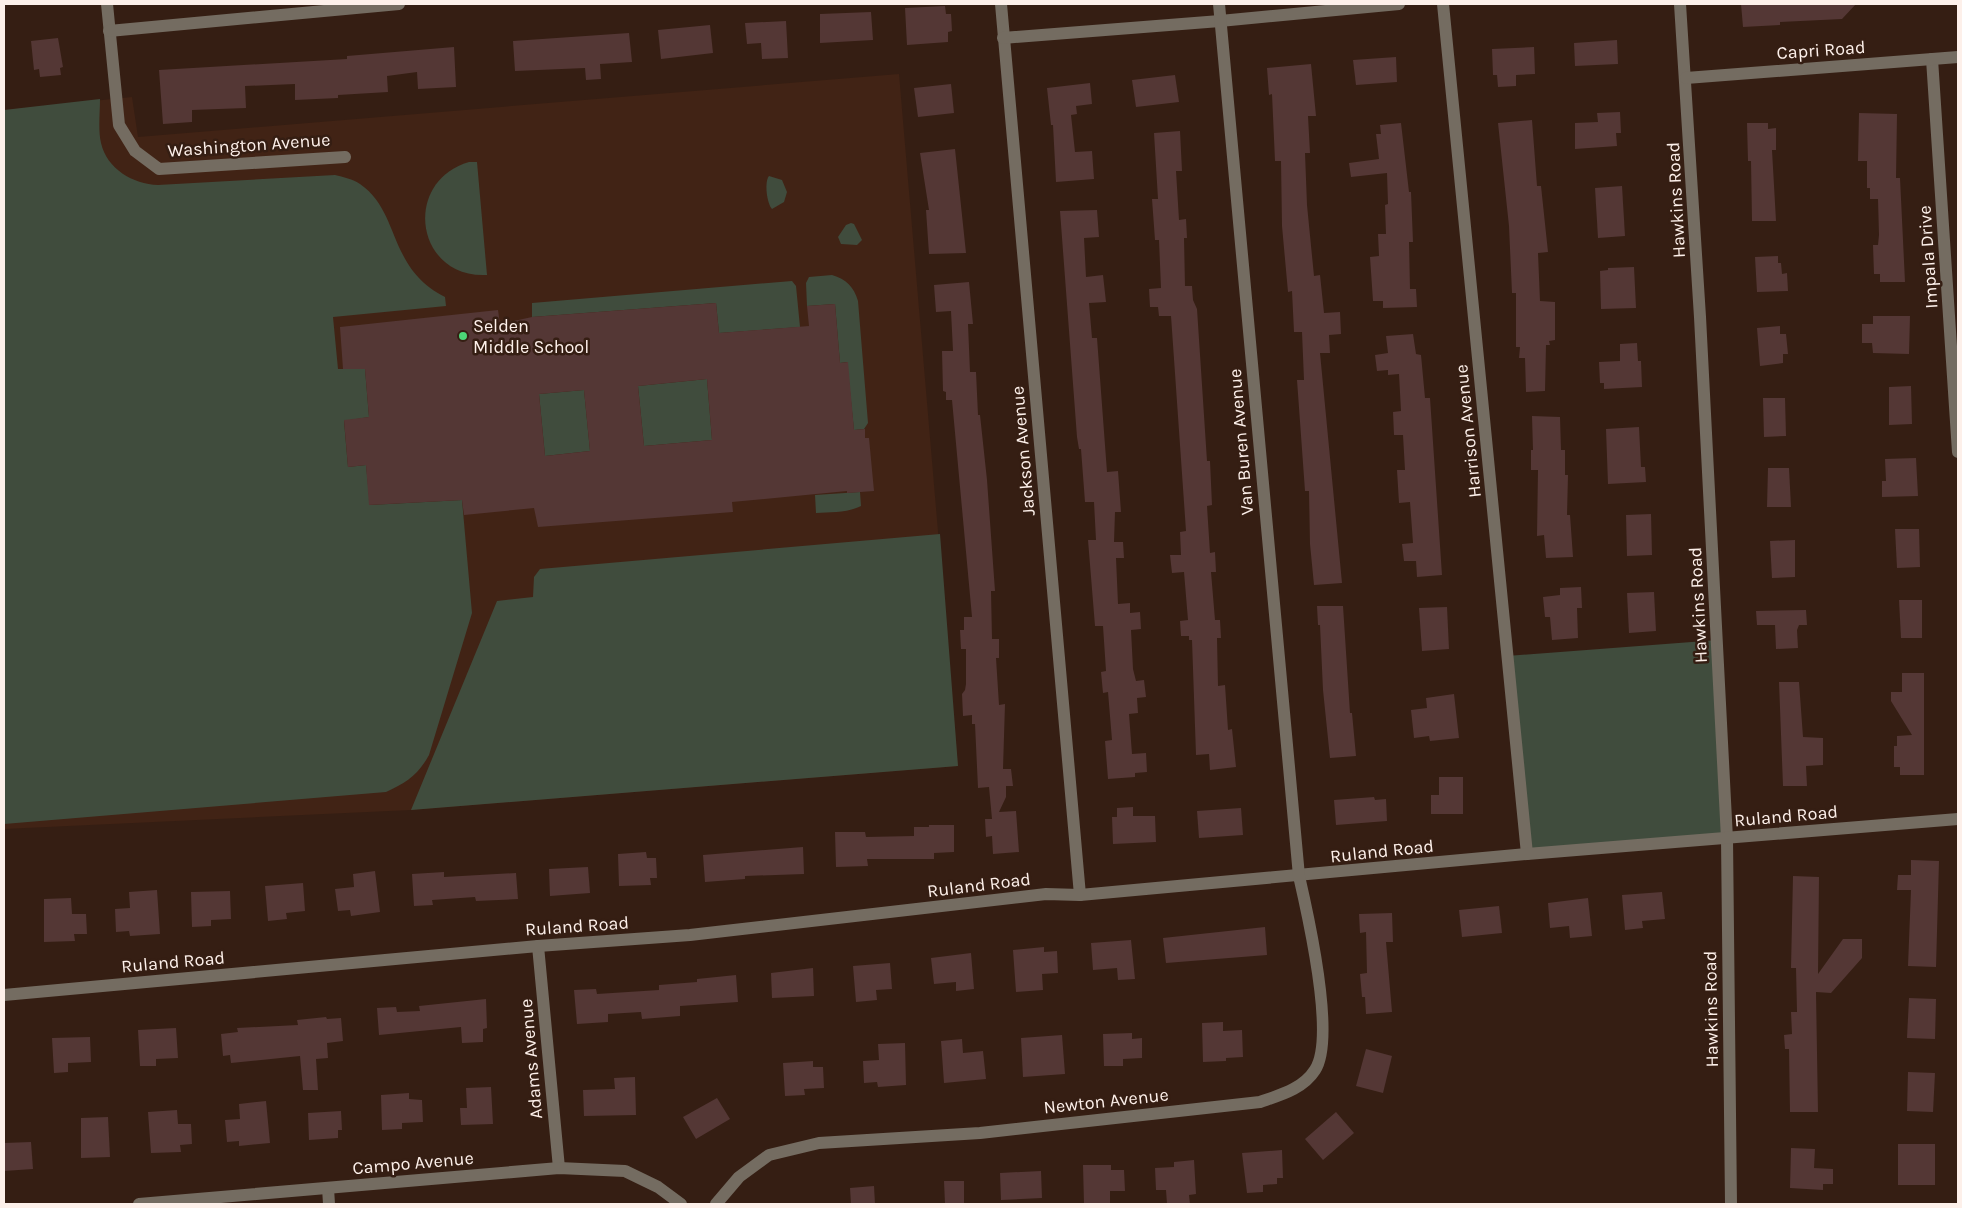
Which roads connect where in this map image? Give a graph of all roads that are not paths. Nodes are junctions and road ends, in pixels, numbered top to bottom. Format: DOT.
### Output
graph roads {
  1 [pos="107,4"];
  2 [pos="399,4"];
  3 [pos="1001,4"];
  4 [pos="1219,4"];
  5 [pos="1399,4"];
  6 [pos="1443,4"];
  7 [pos="1680,4"];
  8 [pos="330,7"];
  9 [pos="1220,21"];
  10 [pos="109,31"];
  11 [pos="1003,38"];
  12 [pos="1958,57"];
  13 [pos="1932,59"];
  14 [pos="1686,78"];
  15 [pos="344,157"];
  16 [pos="1958,452"];
  17 [pos="1958,819"];
  18 [pos="1727,839"];
  19 [pos="1527,854"];
  20 [pos="1299,876"];
  21 [pos="1080,895"];
  22 [pos="538,946"];
  23 [pos="4,995"];
  24 [pos="559,1168"];
  25 [pos="328,1188"];
  26 [pos="139,1204"];
  27 [pos="329,1204"];
  28 [pos="680,1204"];
  29 [pos="716,1204"];
  30 [pos="1731,1204"];
  1 -- 10 [label="street, Washington Avenue"];
  2 -- 8 [label="street"];
  3 -- 11 [label="street, Jackson Avenue"];
  4 -- 9 [label="street, Van Buren Avenue"];
  5 -- 9 [label="street"];
  6 -- 19 [label="street, Harrison Avenue"];
  7 -- 14 [label="street, Hawkins Road"];
  8 -- 10 [label="street"];
  9 -- 11 [label="street"];
  9 -- 20 [label="street, Van Buren Avenue"];
  10 -- 15 [label="street, Washington Avenue"];
  11 -- 21 [label="street, Jackson Avenue"];
  12 -- 13 [label="street, Capri Road"];
  13 -- 14 [label="street, Capri Road"];
  13 -- 16 [label="street, Impala Drive"];
  14 -- 18 [label="street, Hawkins Road"];
  17 -- 18 [label="street, Ruland Road"];
  18 -- 19 [label="street, Ruland Road"];
  18 -- 30 [label="street, Hawkins Road"];
  19 -- 20 [label="street, Ruland Road"];
  20 -- 21 [label="street, Ruland Road"];
  20 -- 29 [label="street, Newton Avenue"];
  21 -- 22 [label="street, Ruland Road"];
  22 -- 23 [label="street, Ruland Road"];
  22 -- 24 [label="street, Adams Avenue"];
  24 -- 25 [label="street, Campo Avenue"];
  24 -- 28 [label="street, Campo Avenue"];
  25 -- 26 [label="street, Campo Avenue"];
  25 -- 27 [label="street"];
}
